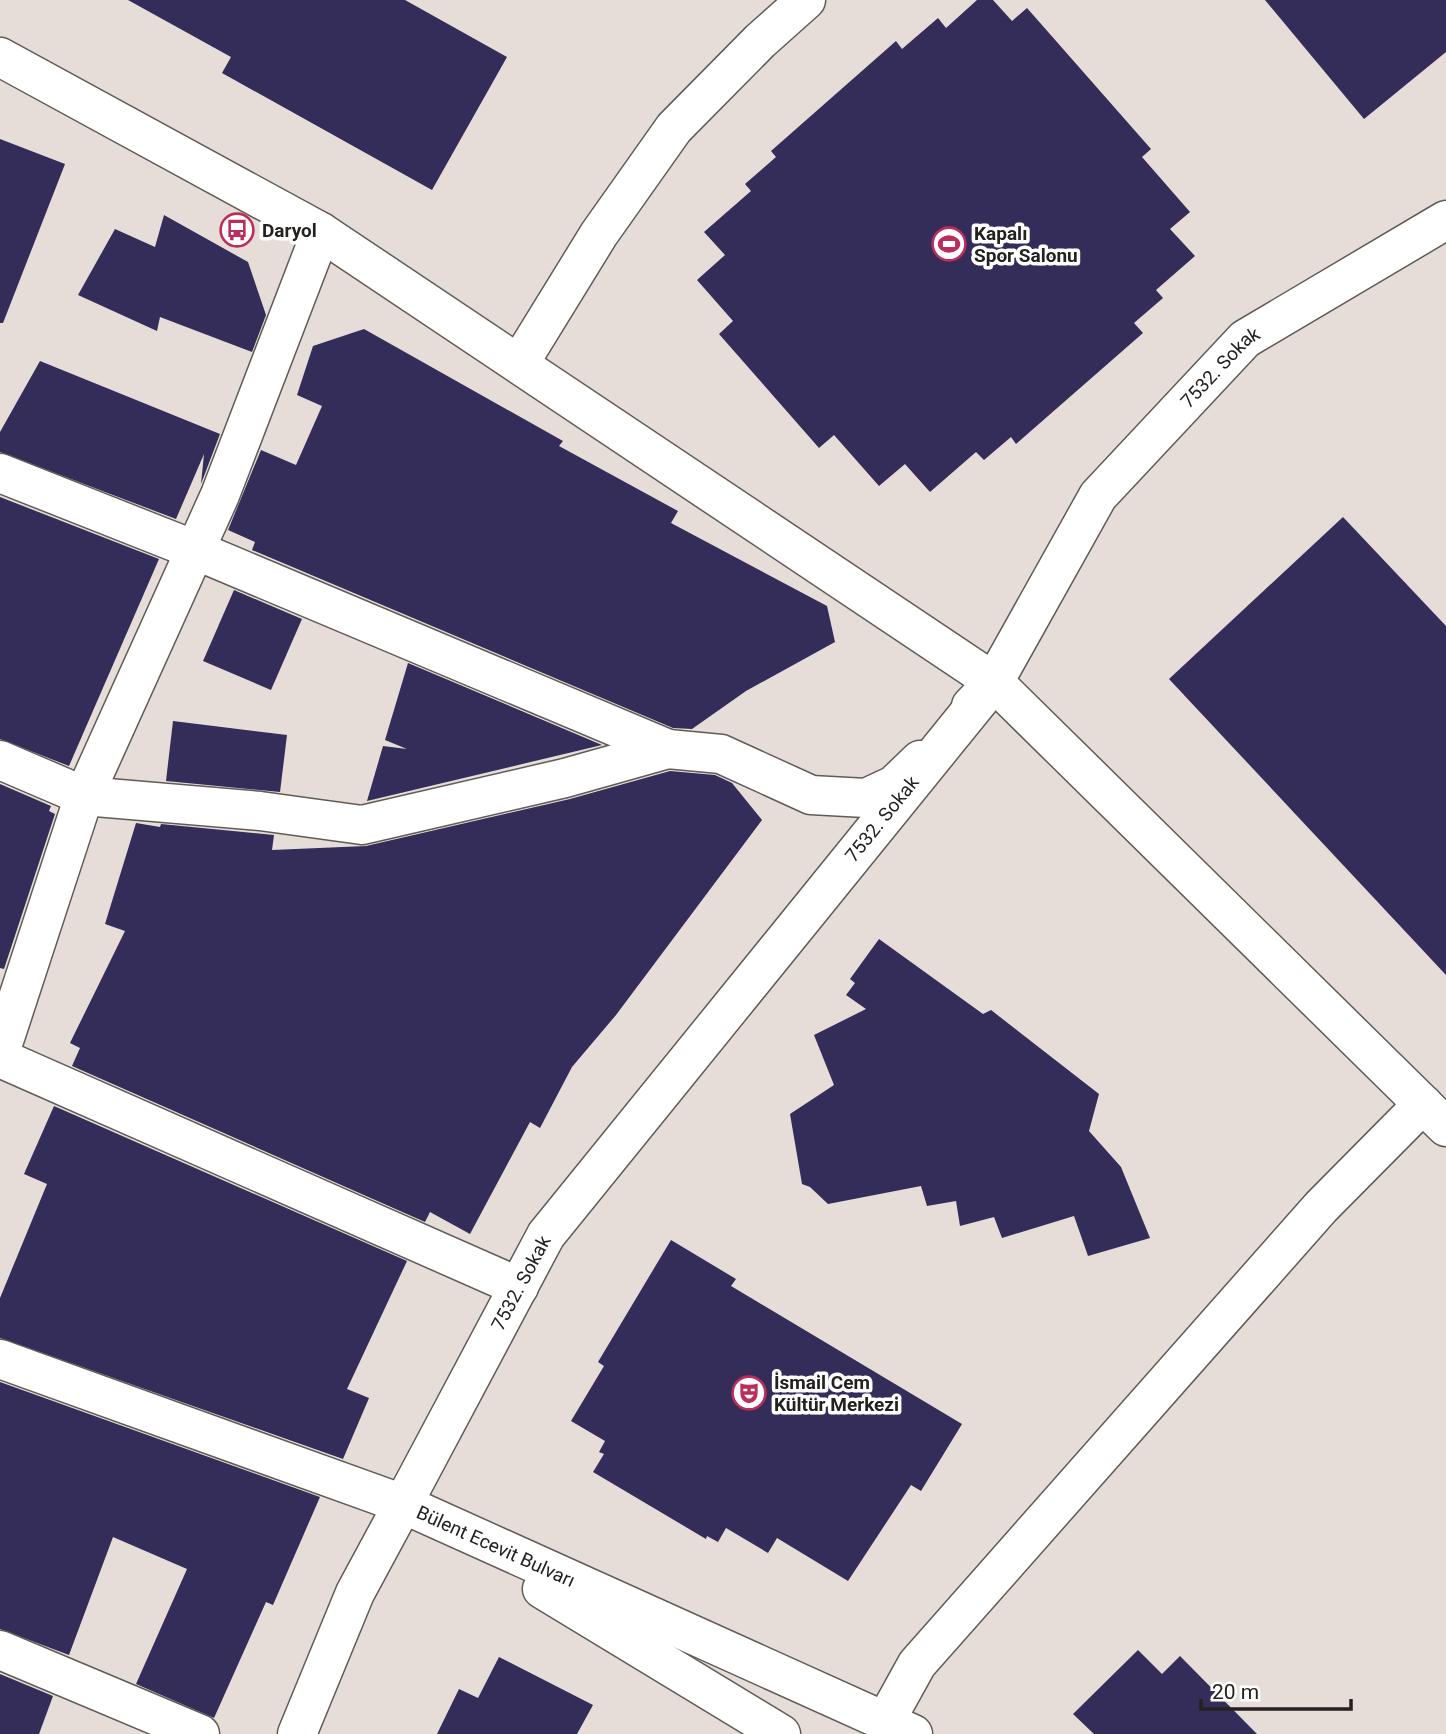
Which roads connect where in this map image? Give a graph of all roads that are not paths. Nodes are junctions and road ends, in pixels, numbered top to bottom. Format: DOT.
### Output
graph roads {
  1 [pos="806,0"];
  2 [pos="0,57"];
  3 [pos="1446,220"];
  4 [pos="321,232"];
  5 [pos="519,364"];
  6 [pos="0,473"];
  7 [pos="195,550"];
  8 [pos="994,682"];
  9 [pos="668,749"];
  10 [pos="0,761"];
  11 [pos="85,796"];
  12 [pos="0,1053"];
  13 [pos="0,1058"];
  14 [pos="1435,1116"];
  15 [pos="519,1287"];
  16 [pos="0,1359"];
  17 [pos="403,1504"];
  18 [pos="0,1650"];
  19 [pos="896,1730"];
  20 [pos="200,1734"];
  21 [pos="297,1734"];
  22 [pos="781,1734"];
  1 -- 5 [label="street"];
  2 -- 4 [label="street"];
  3 -- 8 [label="street, 7532. Sokak"];
  4 -- 5 [label="street"];
  4 -- 7 [label="street"];
  5 -- 8 [label="street"];
  6 -- 7 [label="street"];
  7 -- 9 [label="street"];
  7 -- 11 [label="street"];
  8 -- 9 [label="street"];
  8 -- 14 [label="street"];
  8 -- 15 [label="street, 7532. Sokak"];
  9 -- 11 [label="street"];
  10 -- 11 [label="street"];
  11 -- 12 [label="street"];
  13 -- 15 [label="street"];
  14 -- 19 [label="street"];
  15 -- 17 [label="street, 7532. Sokak"];
  16 -- 17 [label="street"];
  17 -- 19 [label="street, Bülent Ecevit Bulvarı"];
  17 -- 21 [label="street, 7532. Sokak"];
  17 -- 22 [label="street, Bülent Ecevit Bulvarı"];
  18 -- 20 [label="street"];
}
